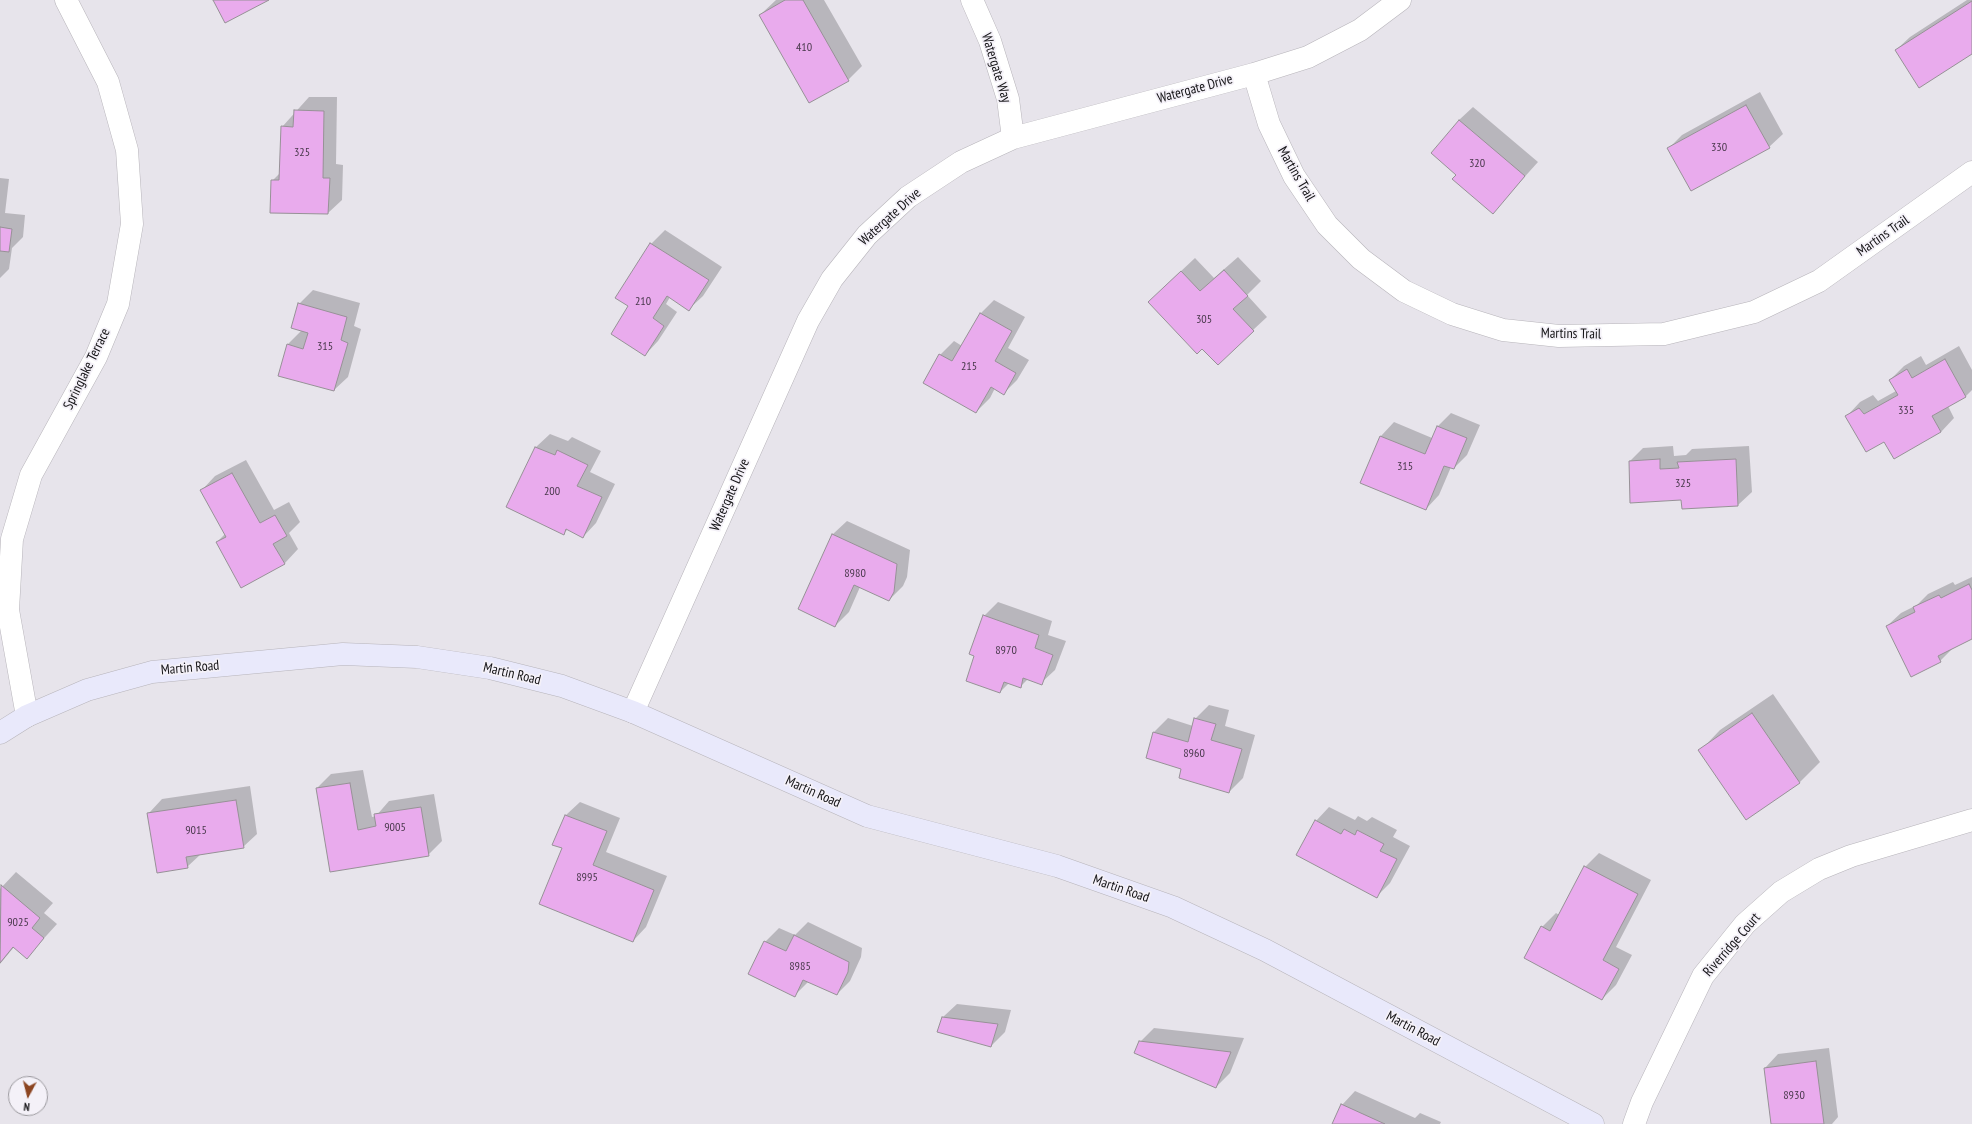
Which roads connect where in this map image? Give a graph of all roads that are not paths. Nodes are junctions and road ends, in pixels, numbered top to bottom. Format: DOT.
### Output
graph roads {
  1 [pos="66,0"];
  2 [pos="972,0"];
  3 [pos="1400,0"];
  4 [pos="1254,74"];
  5 [pos="1013,138"];
  6 [pos="1972,172"];
  7 [pos="633,712"];
  8 [pos="27,716"];
  9 [pos="0,733"];
  10 [pos="1972,820"];
  11 [pos="1593,1124"];
  12 [pos="1634,1124"];
  1 -- 8 [label="street, Springlake Terrace"];
  2 -- 5 [label="street, Watergate Way"];
  3 -- 4 [label="street, Watergate Drive"];
  4 -- 5 [label="street, Watergate Drive"];
  4 -- 6 [label="street, Martins Trail"];
  5 -- 7 [label="street, Watergate Drive"];
  7 -- 8 [label="street, Martin Road"];
  7 -- 11 [label="street, Martin Road"];
  8 -- 9 [label="street, Martin Road"];
  10 -- 12 [label="street, Riverridge Court"];
}
